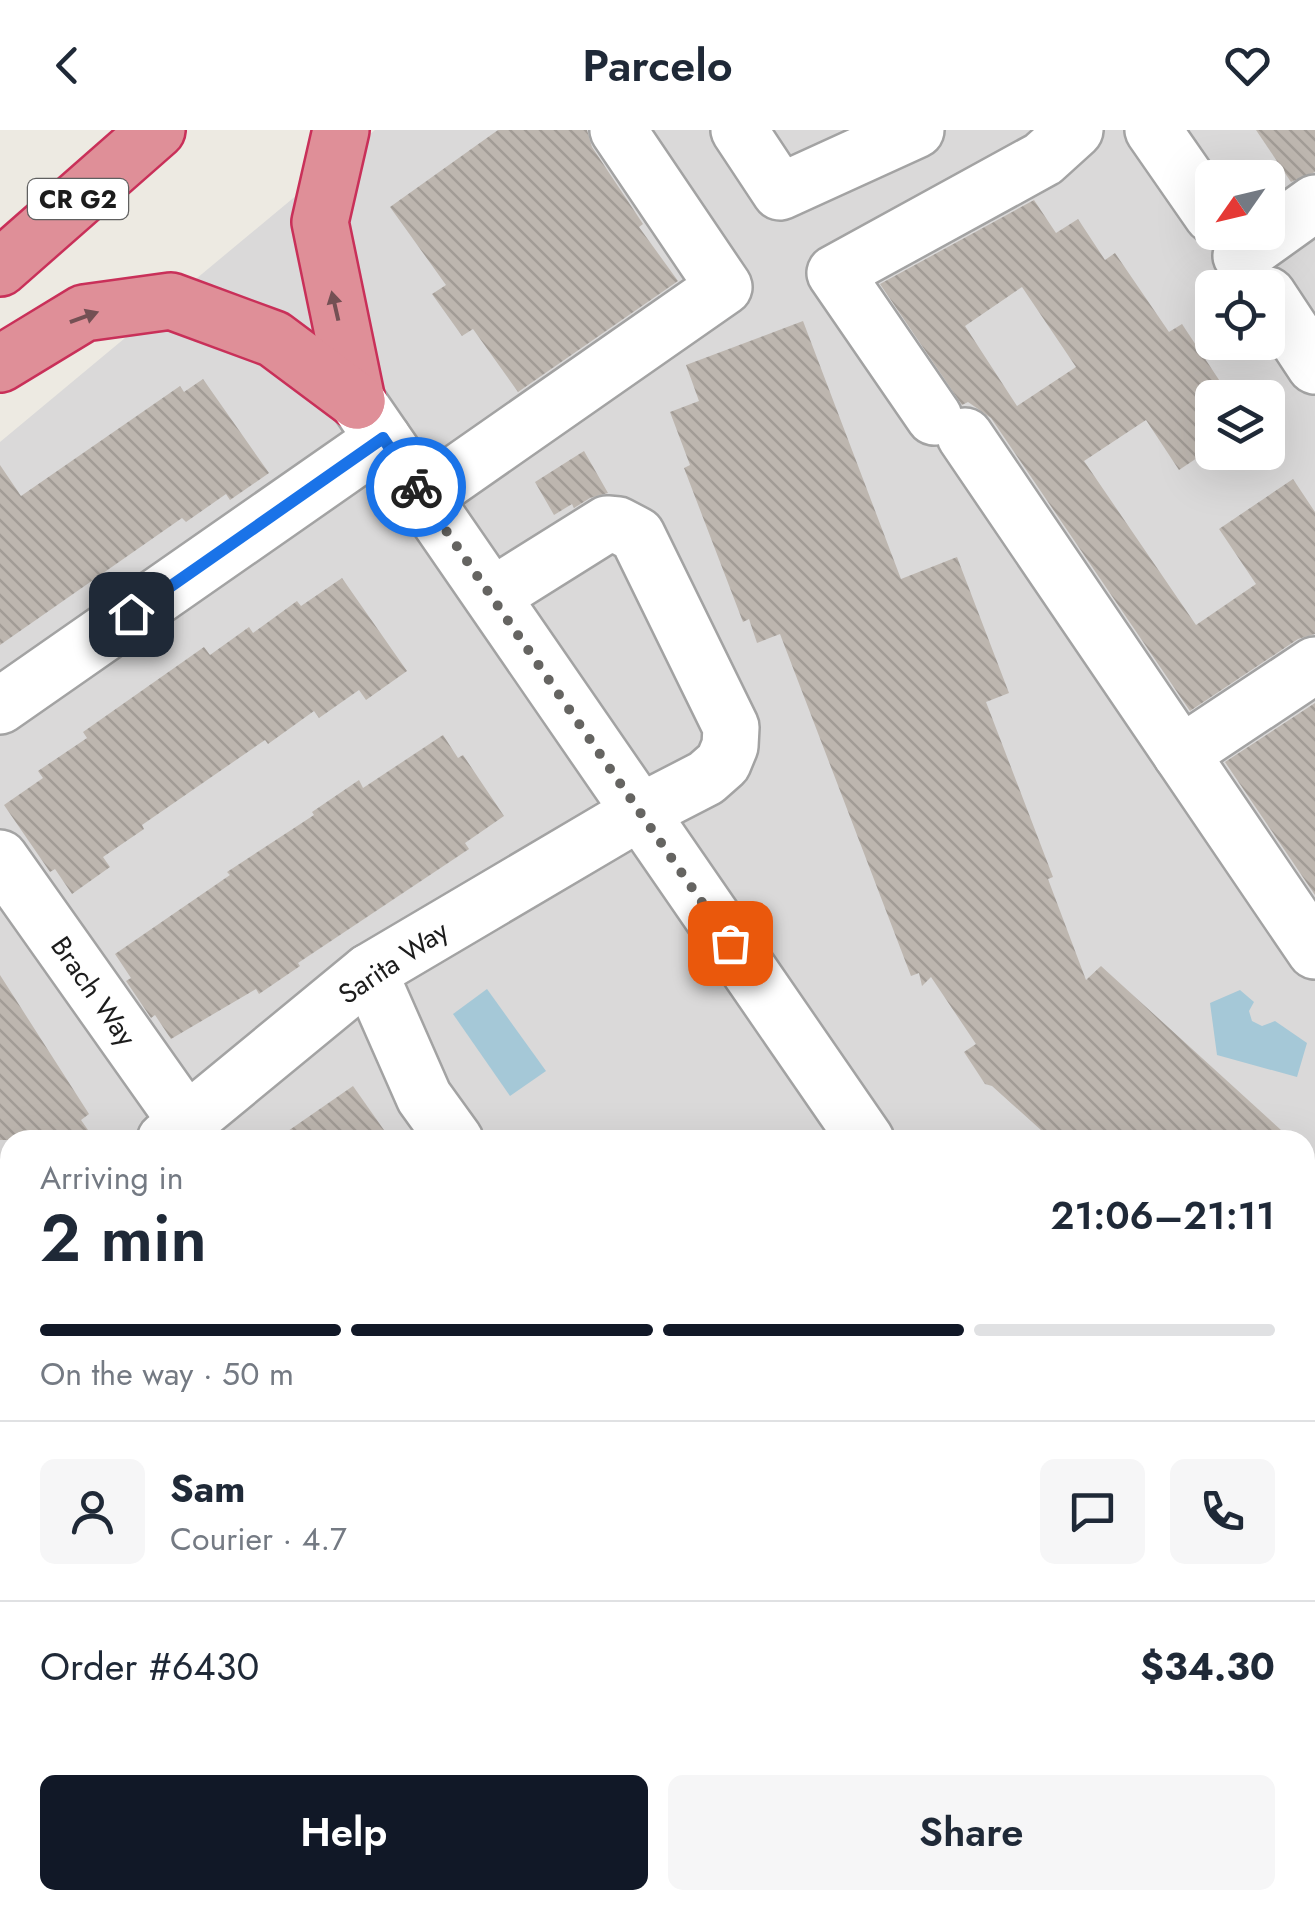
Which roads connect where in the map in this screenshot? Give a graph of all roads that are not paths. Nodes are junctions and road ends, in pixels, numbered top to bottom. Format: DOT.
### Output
graph roads {
  1 [pos="157,130"];
  2 [pos="341,130"];
  3 [pos="618,130"];
  4 [pos="739,130"];
  5 [pos="916,130"];
  6 [pos="1076,130"];
  7 [pos="1154,130"];
  8 [pos="1315,203"];
  9 [pos="1242,257"];
  10 [pos="0,268"];
  11 [pos="0,364"];
  12 [pos="1315,366"];
  13 [pos="370,420"];
  14 [pos="423,497"];
  15 [pos="492,596"];
  16 [pos="1315,665"];
  17 [pos="0,706"];
  18 [pos="1181,754"];
  19 [pos="640,812"];
  20 [pos="0,858"];
  21 [pos="1315,951"];
  22 [pos="369,972"];
  23 [pos="175,1130"];
  24 [pos="178,1130"];
  25 [pos="448,1130"];
  26 [pos="859,1130"];
  1 -- 10 [label="highway, CR G2"];
  13 -- 2 [label="highway, one-way"];
  3 -- 14 [label="street"];
  4 -- 5 [label="street"];
  6 -- 18 [label="street"];
  7 -- 9 [label="street"];
  8 -- 9 [label="street"];
  9 -- 12 [label="street"];
  11 -- 13 [label="highway, one-way"];
  13 -- 14 [label="street"];
  13 -- 17 [label="street"];
  14 -- 15 [label="street"];
  15 -- 19 [label="street"];
  15 -- 19 [label="street, Sarita Way"];
  16 -- 18 [label="street"];
  18 -- 21 [label="street"];
  19 -- 22 [label="street, Sarita Way"];
  19 -- 26 [label="street"];
  20 -- 23 [label="street, Brach Way"];
  22 -- 24 [label="street, Sarita Way"];
  22 -- 25 [label="street"];
}
